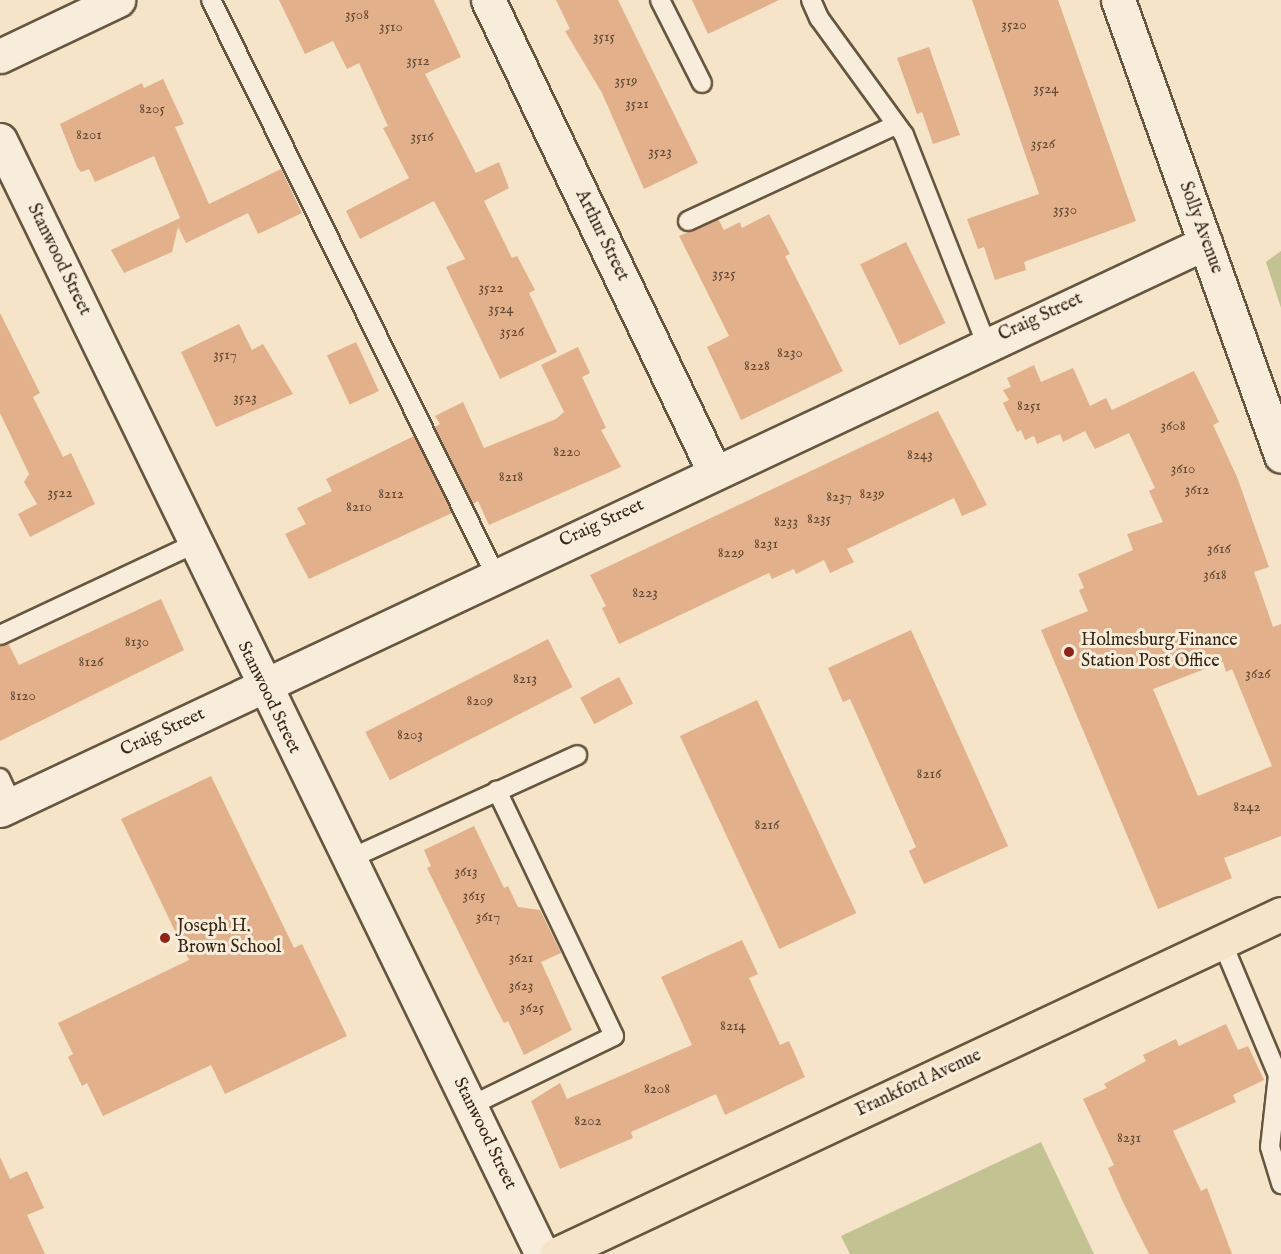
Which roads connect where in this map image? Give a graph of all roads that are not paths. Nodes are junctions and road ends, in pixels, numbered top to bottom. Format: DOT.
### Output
graph roads {
  1 [pos="118,0"];
  2 [pos="212,0"];
  3 [pos="488,0"];
  4 [pos="660,0"];
  5 [pos="811,0"];
  6 [pos="1118,0"];
  7 [pos="0,56"];
  8 [pos="702,83"];
  9 [pos="896,125"];
  10 [pos="0,140"];
  11 [pos="688,221"];
  12 [pos="1205,243"];
  13 [pos="986,343"];
  14 [pos="1281,456"];
  15 [pos="714,471"];
  16 [pos="194,544"];
  17 [pos="495,574"];
  18 [pos="0,635"];
  19 [pos="262,686"];
  20 [pos="577,755"];
  21 [pos="497,791"];
  22 [pos="4,797"];
  23 [pos="347,860"];
  24 [pos="1281,914"];
  25 [pos="1222,942"];
  26 [pos="470,1106"];
  27 [pos="1281,1184"];
  28 [pos="542,1254"];
  29 [pos="557,1254"];
  1 -- 7 [label="street"];
  2 -- 17 [label="lane"];
  3 -- 15 [label="street, Arthur Street"];
  4 -- 8 [label="lane"];
  5 -- 9 [label="lane"];
  6 -- 12 [label="street, Solly Avenue"];
  9 -- 11 [label="lane"];
  9 -- 13 [label="lane"];
  10 -- 16 [label="street, Stanwood Street"];
  12 -- 13 [label="street, Craig Street"];
  12 -- 14 [label="street, Solly Avenue"];
  13 -- 15 [label="street, Craig Street"];
  15 -- 17 [label="street, Craig Street"];
  16 -- 18 [label="lane"];
  16 -- 19 [label="street, Stanwood Street"];
  17 -- 19 [label="street, Craig Street"];
  19 -- 22 [label="street, Craig Street"];
  19 -- 23 [label="street, Stanwood Street"];
  20 -- 21 [label="lane"];
  21 -- 23 [label="lane"];
  21 -- 26 [label="lane"];
  23 -- 26 [label="street, Stanwood Street"];
  24 -- 25 [label="main road, Frankford Avenue"];
  25 -- 27 [label="lane"];
  25 -- 29 [label="main road, Frankford Avenue"];
  26 -- 28 [label="street, Stanwood Street"];
}
